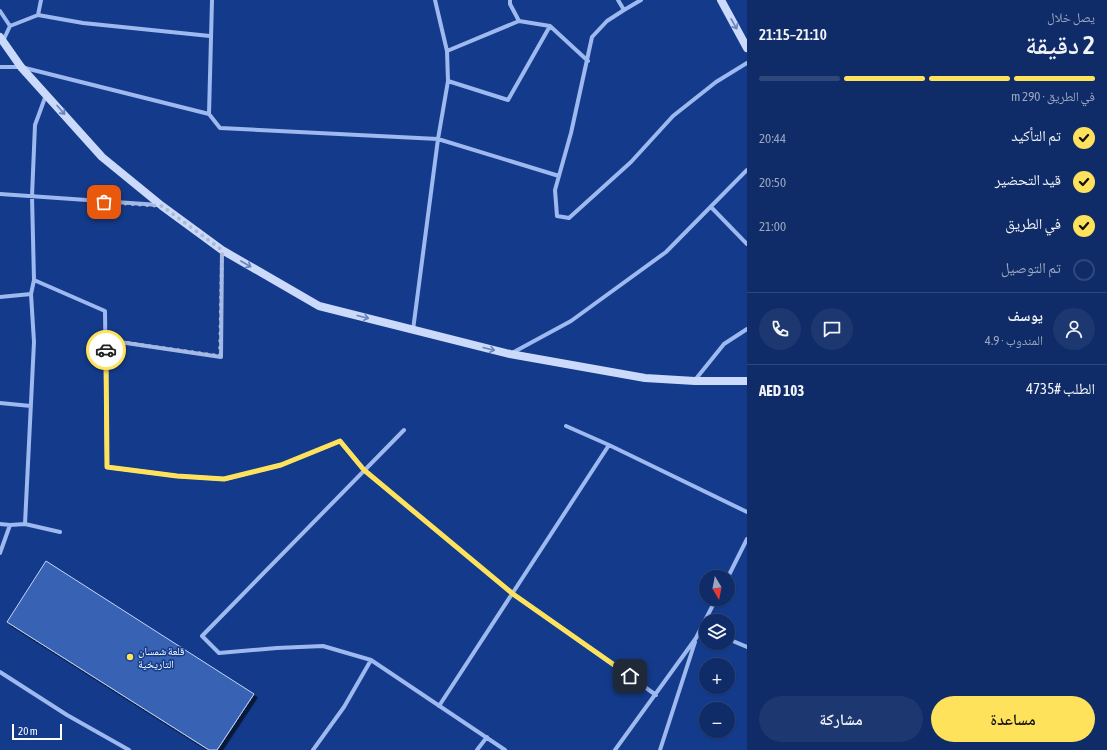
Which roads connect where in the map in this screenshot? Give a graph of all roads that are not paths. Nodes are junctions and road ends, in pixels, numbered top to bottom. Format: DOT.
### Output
graph roads {
  1 [pos="41,0"];
  2 [pos="212,0"];
  3 [pos="435,0"];
  4 [pos="510,0"];
  5 [pos="618,0"];
  6 [pos="641,0"];
  7 [pos="721,0"];
  8 [pos="624,10"];
  9 [pos="0,11"];
  10 [pos="38,15"];
  11 [pos="519,21"];
  12 [pos="10,26"];
  13 [pos="550,26"];
  14 [pos="210,36"];
  15 [pos="2,39"];
  16 [pos="747,48"];
  17 [pos="447,51"];
  18 [pos="588,61"];
  19 [pos="747,63"];
  20 [pos="0,67"];
  21 [pos="21,67"];
  22 [pos="448,81"];
  23 [pos="46,94"];
  24 [pos="209,114"];
  25 [pos="438,139"];
  26 [pos="747,170"];
  27 [pos="559,176"];
  28 [pos="0,194"];
  29 [pos="32,196"];
  30 [pos="162,206"];
  31 [pos="711,207"];
  32 [pos="747,244"];
  33 [pos="222,250"];
  34 [pos="34,280"];
  35 [pos="31,294"];
  36 [pos="0,296"];
  37 [pos="747,329"];
  38 [pos="413,330"];
  39 [pos="106,340"];
  40 [pos="510,354"];
  41 [pos="695,380"];
  42 [pos="747,381"];
  43 [pos="0,403"];
  44 [pos="31,406"];
  45 [pos="566,426"];
  46 [pos="404,430"];
  47 [pos="609,445"];
  48 [pos="364,470"];
  49 [pos="747,512"];
  50 [pos="0,524"];
  51 [pos="25,524"];
  52 [pos="10,525"];
  53 [pos="60,532"];
  54 [pos="747,539"];
  55 [pos="0,554"];
  56 [pos="732,570"];
  57 [pos="513,594"];
  58 [pos="699,633"];
  59 [pos="696,638"];
  60 [pos="735,642"];
  61 [pos="747,647"];
  62 [pos="372,660"];
  63 [pos="0,672"];
  64 [pos="656,695"];
  65 [pos="439,706"];
  66 [pos="487,737"];
  67 [pos="129,750"];
  68 [pos="313,750"];
  69 [pos="477,750"];
  70 [pos="505,750"];
  71 [pos="616,750"];
  72 [pos="660,750"];
  1 -- 10 [label="street"];
  2 -- 14 [label="street"];
  3 -- 17 [label="street"];
  4 -- 11 [label="street"];
  5 -- 8 [label="street"];
  6 -- 8 [label="street"];
  7 -- 16 [label="street, one-way"];
  8 -- 18 [label="street"];
  9 -- 12 [label="street"];
  10 -- 12 [label="street"];
  10 -- 14 [label="street"];
  11 -- 13 [label="street"];
  11 -- 17 [label="street"];
  12 -- 15 [label="street"];
  13 -- 18 [label="street"];
  13 -- 22 [label="street"];
  14 -- 24 [label="street"];
  15 -- 21 [label="street"];
  17 -- 22 [label="street"];
  18 -- 27 [label="street"];
  19 -- 27 [label="street"];
  20 -- 21 [label="street"];
  21 -- 23 [label="street"];
  21 -- 24 [label="street"];
  22 -- 25 [label="street"];
  23 -- 29 [label="street"];
  23 -- 30 [label="street, one-way"];
  24 -- 25 [label="street"];
  25 -- 27 [label="street"];
  25 -- 38 [label="street"];
  26 -- 31 [label="street"];
  28 -- 29 [label="street"];
  29 -- 30 [label="street"];
  29 -- 34 [label="street"];
  30 -- 33 [label="street"];
  31 -- 32 [label="street"];
  31 -- 40 [label="street"];
  33 -- 38 [label="street, one-way"];
  33 -- 39 [label="street"];
  34 -- 35 [label="street"];
  34 -- 39 [label="street"];
  35 -- 36 [label="street"];
  35 -- 44 [label="street"];
  37 -- 41 [label="street"];
  38 -- 40 [label="street, one-way"];
  39 -- 48 [label="street"];
  40 -- 41 [label="street"];
  41 -- 42 [label="street"];
  43 -- 44 [label="street"];
  44 -- 51 [label="street"];
  45 -- 47 [label="street"];
  46 -- 48 [label="street"];
  47 -- 49 [label="street"];
  47 -- 57 [label="street"];
  48 -- 57 [label="street"];
  48 -- 62 [label="street"];
  50 -- 52 [label="street"];
  51 -- 52 [label="street"];
  51 -- 53 [label="street"];
  52 -- 55 [label="street"];
  54 -- 56 [label="street"];
  57 -- 64 [label="street"];
  57 -- 65 [label="street"];
  58 -- 59 [label="street"];
  59 -- 64 [label="street"];
  59 -- 72 [label="street"];
  60 -- 61 [label="street"];
  62 -- 65 [label="street"];
  62 -- 68 [label="street"];
  63 -- 67 [label="street"];
  64 -- 71 [label="street"];
  65 -- 66 [label="street"];
  66 -- 69 [label="street"];
  66 -- 70 [label="street"];
}
